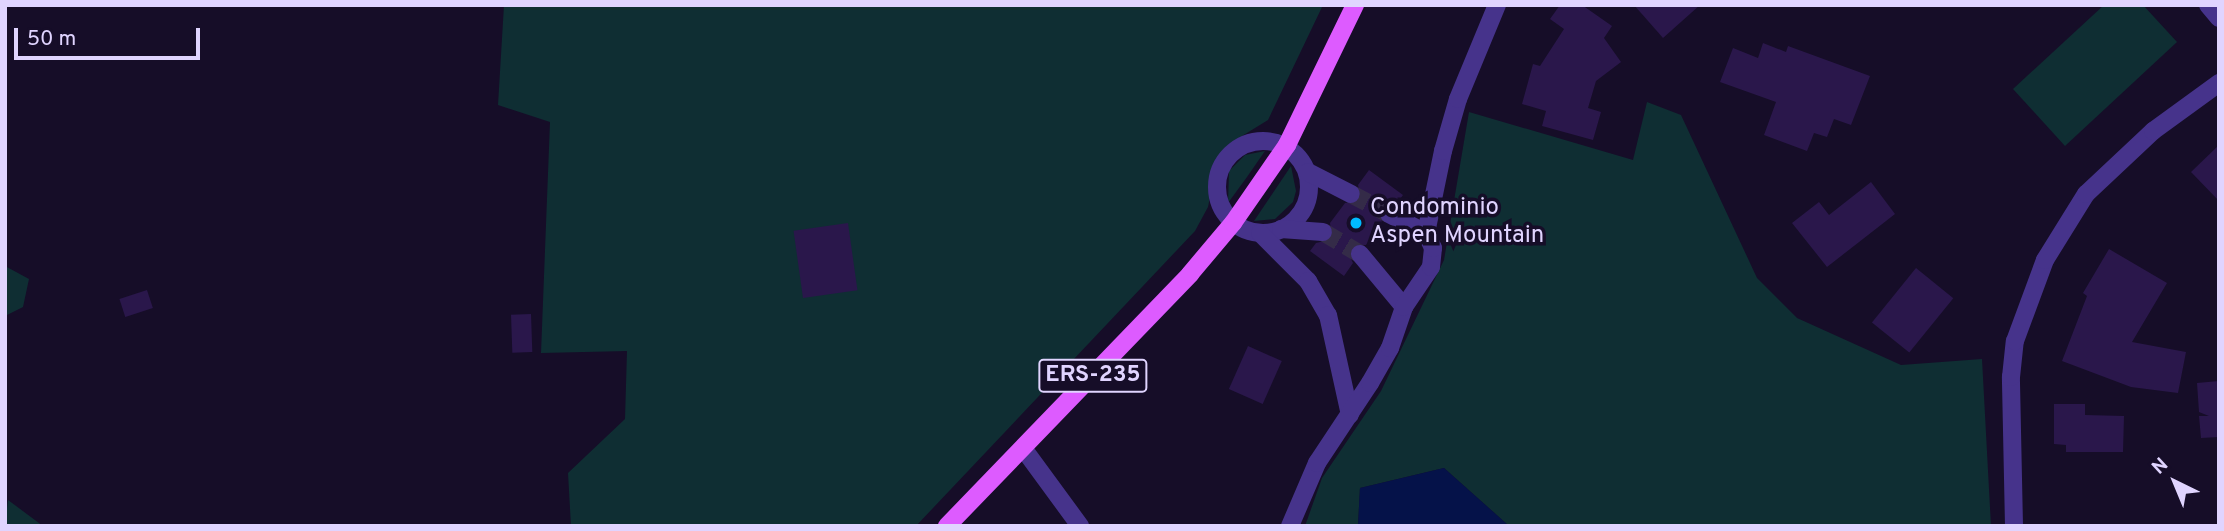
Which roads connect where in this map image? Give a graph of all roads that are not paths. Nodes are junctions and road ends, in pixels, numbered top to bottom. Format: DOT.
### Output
graph roads {
  1 [pos="1355,5"];
  2 [pos="1497,5"];
  3 [pos="2208,5"];
  4 [pos="2219,18"];
  5 [pos="2219,83"];
  6 [pos="1287,145"];
  7 [pos="1308,172"];
  8 [pos="1352,194"];
  9 [pos="1389,214"];
  10 [pos="1233,223"];
  11 [pos="1280,229"];
  12 [pos="1324,232"];
  13 [pos="1260,233"];
  14 [pos="1426,233"];
  15 [pos="1360,254"];
  16 [pos="1404,307"];
  17 [pos="1350,415"];
  18 [pos="1023,448"];
  19 [pos="947,526"];
  20 [pos="1080,526"];
  21 [pos="1290,526"];
  22 [pos="2014,526"];
  1 -- 6 [label="main road, ERS-235"];
  2 -- 14 [label="street"];
  3 -- 4 [label="street"];
  5 -- 22 [label="street"];
  6 -- 7 [label="street"];
  6 -- 10 [label="main road, ERS-235"];
  6 -- 10 [label="street"];
  7 -- 8 [label="street"];
  7 -- 11 [label="street"];
  9 -- 14 [label="street"];
  10 -- 13 [label="street"];
  10 -- 18 [label="main road, ERS-235"];
  11 -- 12 [label="street"];
  11 -- 13 [label="street"];
  13 -- 17 [label="street"];
  14 -- 16 [label="street"];
  15 -- 16 [label="street"];
  16 -- 17 [label="street"];
  17 -- 21 [label="street"];
  18 -- 19 [label="main road, ERS-235"];
  18 -- 20 [label="street"];
}
